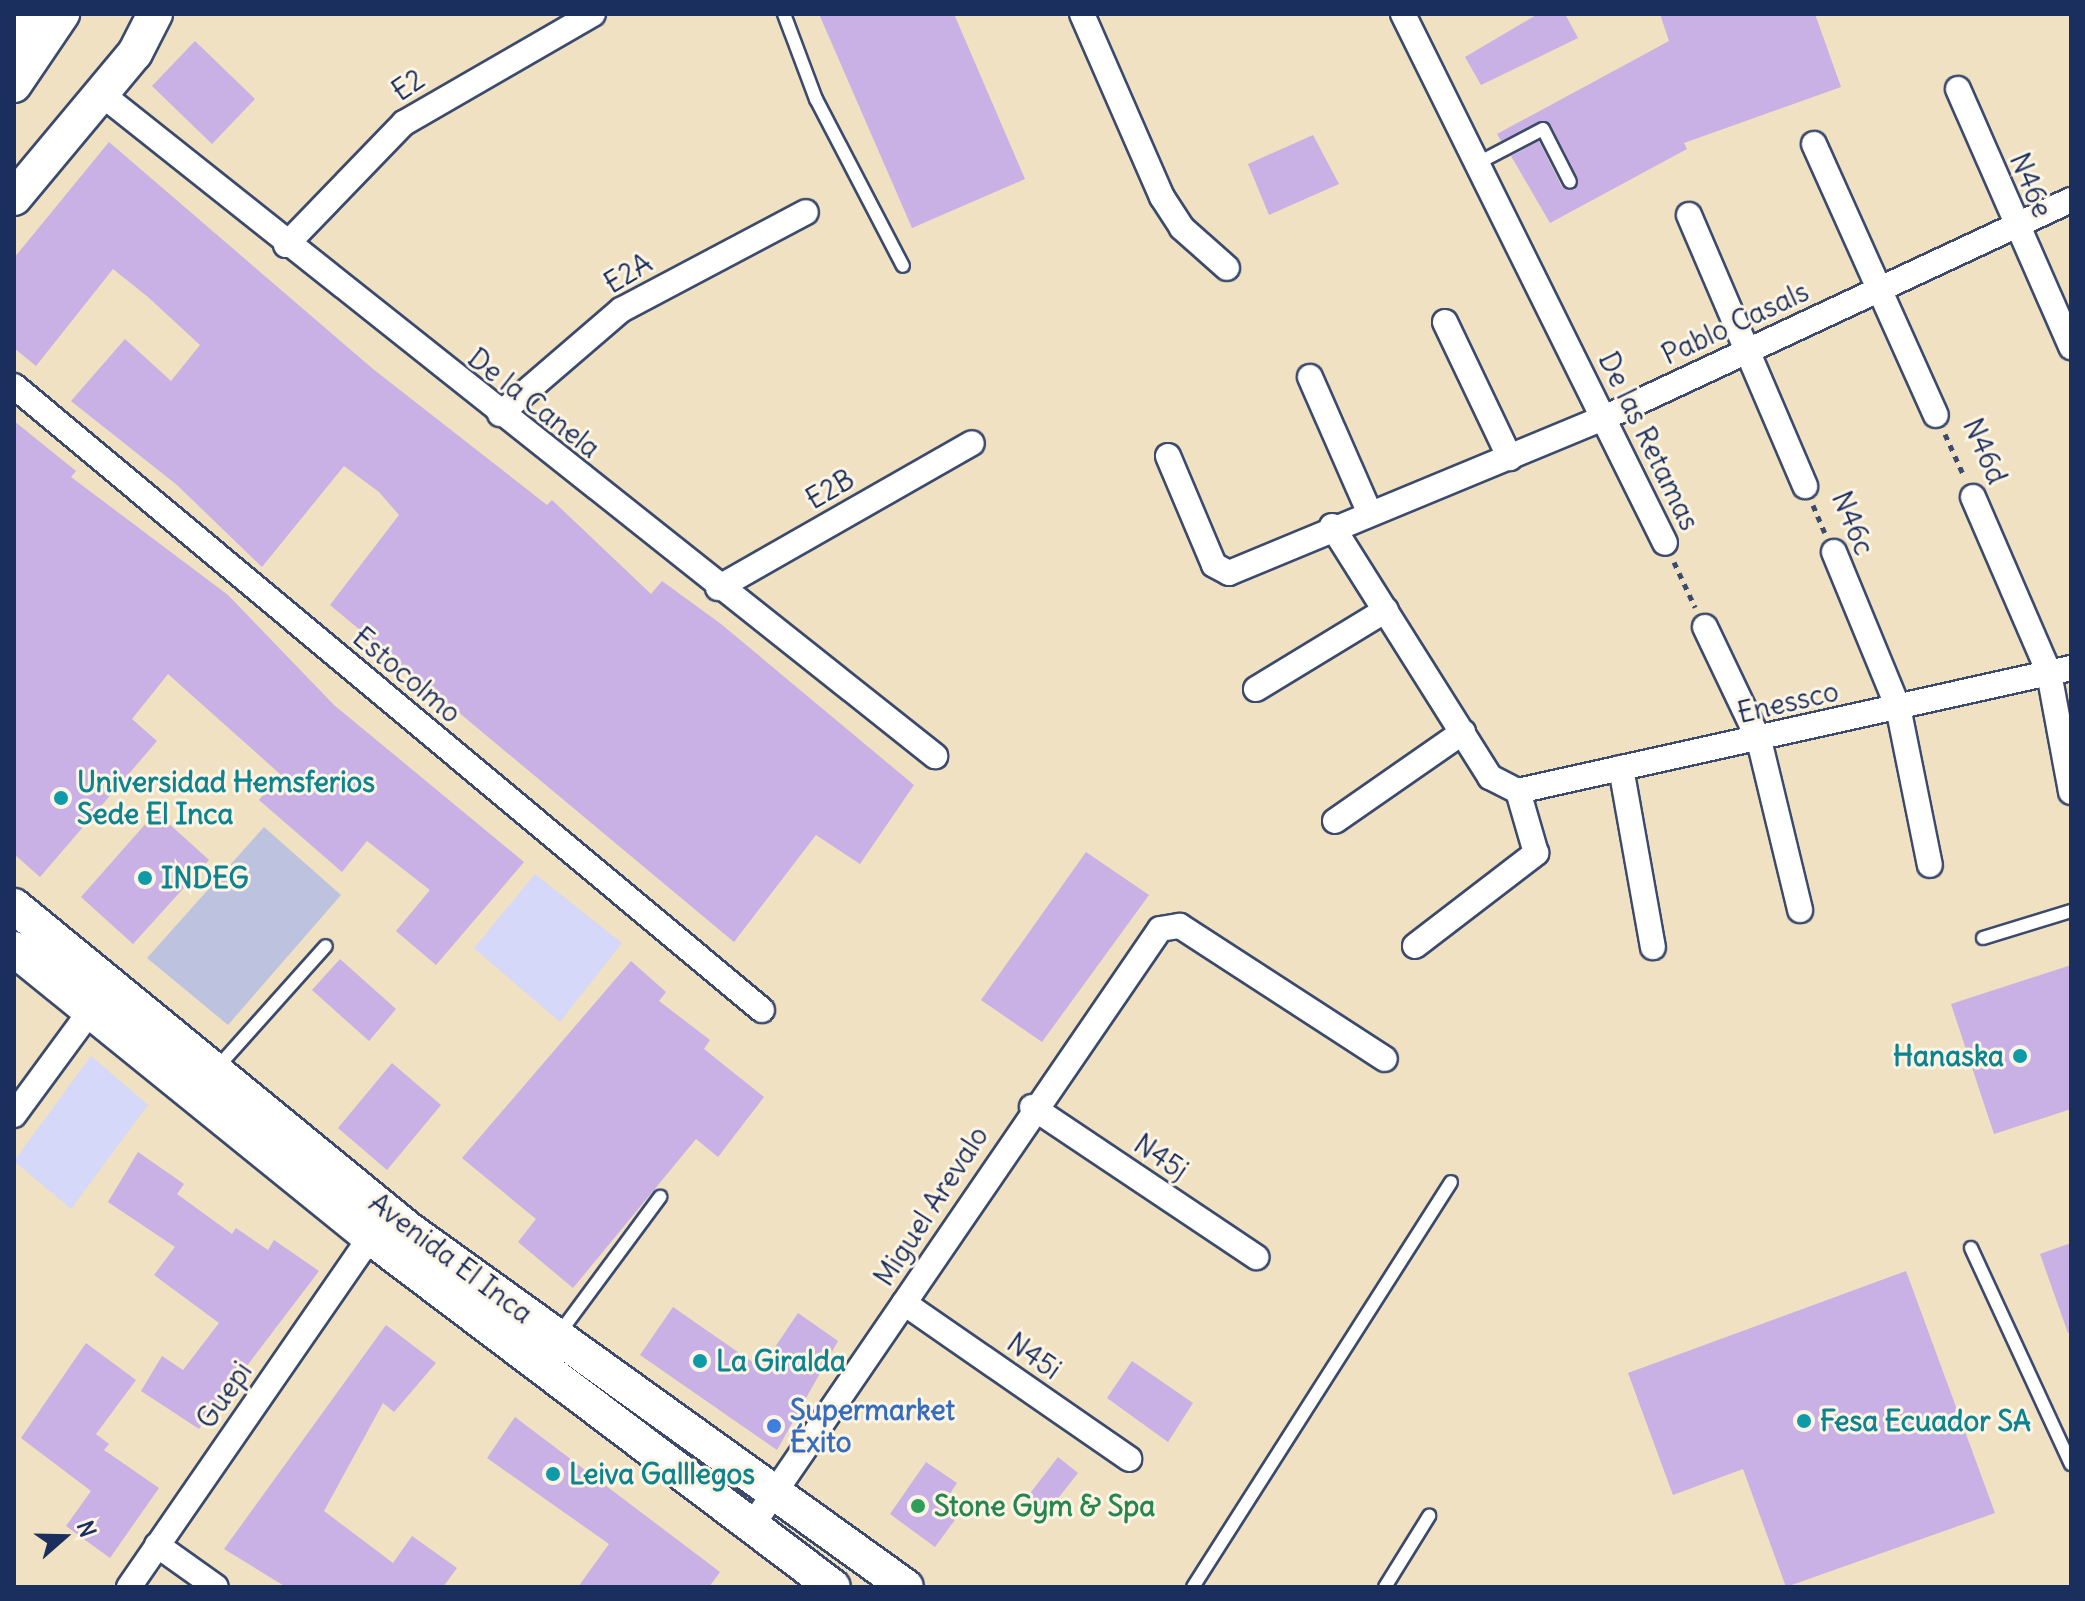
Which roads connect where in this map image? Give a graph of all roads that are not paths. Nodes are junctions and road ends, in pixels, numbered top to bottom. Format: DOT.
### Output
graph roads {
  1 [pos="33,14"];
  2 [pos="62,14"];
  3 [pos="155,14"];
  4 [pos="176,14"];
  5 [pos="593,14"];
  6 [pos="784,14"];
  7 [pos="1082,14"];
  8 [pos="1403,14"];
  9 [pos="135,53"];
  10 [pos="14,58"];
  11 [pos="14,85"];
  12 [pos="1958,89"];
  13 [pos="99,92"];
  14 [pos="1814,144"];
  15 [pos="1478,163"];
  16 [pos="1570,182"];
  17 [pos="14,198"];
  18 [pos="2071,200"];
  19 [pos="806,212"];
  20 [pos="1689,215"];
  21 [pos="2015,226"];
  22 [pos="286,245"];
  23 [pos="903,266"];
  24 [pos="1227,268"];
  25 [pos="1878,289"];
  26 [pos="1445,322"];
  27 [pos="2071,347"];
  28 [pos="1746,350"];
  29 [pos="1310,377"];
  30 [pos="14,386"];
  31 [pos="500,414"];
  32 [pos="1936,415"];
  33 [pos="1606,417"];
  34 [pos="972,443"];
  35 [pos="1168,456"];
  36 [pos="1510,458"];
  37 [pos="1805,486"];
  38 [pos="1973,497"];
  39 [pos="1368,509"];
  40 [pos="1332,526"];
  41 [pos="1665,543"];
  42 [pos="1834,552"];
  43 [pos="718,588"];
  44 [pos="1386,610"];
  45 [pos="1705,627"];
  46 [pos="2060,671"];
  47 [pos="1256,689"];
  48 [pos="1898,707"];
  49 [pos="1463,732"];
  50 [pos="1759,740"];
  51 [pos="935,756"];
  52 [pos="1621,768"];
  53 [pos="1518,791"];
  54 [pos="2071,792"];
  55 [pos="1335,821"];
  56 [pos="1930,865"];
  57 [pos="14,906"];
  58 [pos="1800,910"];
  59 [pos="2071,911"];
  60 [pos="1983,938"];
  61 [pos="326,946"];
  62 [pos="1415,946"];
  63 [pos="1653,947"];
  64 [pos="14,949"];
  65 [pos="98,1001"];
  66 [pos="762,1010"];
  67 [pos="1385,1059"];
  68 [pos="213,1073"];
  69 [pos="1032,1107"];
  70 [pos="14,1115"];
  71 [pos="1451,1182"];
  72 [pos="660,1197"];
  73 [pos="370,1237"];
  74 [pos="1971,1248"];
  75 [pos="1256,1257"];
  76 [pos="904,1303"];
  77 [pos="557,1337"];
  78 [pos="1129,1459"];
  79 [pos="2071,1464"];
  80 [pos="774,1495"];
  81 [pos="1429,1516"];
  82 [pos="751,1527"];
  83 [pos="157,1545"];
  84 [pos="129,1587"];
  85 [pos="216,1587"];
  86 [pos="833,1587"];
  87 [pos="906,1587"];
  88 [pos="1193,1587"];
  89 [pos="1385,1587"];
  1 -- 10 [label="main road"];
  2 -- 11 [label="main road"];
  3 -- 9 [label="main road"];
  4 -- 9 [label="main road"];
  5 -- 22 [label="street, E2"];
  6 -- 23 [label="lane"];
  7 -- 24 [label="street"];
  8 -- 15 [label="street, De las Retamas"];
  9 -- 13 [label="main road"];
  12 -- 21 [label="street, N46e"];
  13 -- 17 [label="main road"];
  13 -- 22 [label="street, De la Canela"];
  14 -- 25 [label="street, N46d"];
  15 -- 16 [label="lane"];
  15 -- 33 [label="street, De las Retamas"];
  18 -- 21 [label="street, Pablo Casals"];
  19 -- 31 [label="street, E2A"];
  20 -- 28 [label="street, N46c"];
  21 -- 25 [label="street, Pablo Casals"];
  21 -- 27 [label="street, N46e"];
  22 -- 31 [label="street, De la Canela"];
  25 -- 28 [label="street, Pablo Casals"];
  25 -- 32 [label="street, N46d"];
  26 -- 36 [label="street"];
  28 -- 33 [label="street, Pablo Casals"];
  28 -- 37 [label="street, N46c"];
  29 -- 39 [label="street"];
  30 -- 66 [label="street, Estocolmo"];
  31 -- 43 [label="street, De la Canela"];
  33 -- 36 [label="street, Pablo Casals"];
  33 -- 41 [label="street, De las Retamas"];
  34 -- 43 [label="street, E2B"];
  35 -- 40 [label="street, Pablo Casals"];
  36 -- 39 [label="street, Pablo Casals"];
  38 -- 46 [label="street, N46d"];
  39 -- 40 [label="street, Pablo Casals"];
  40 -- 44 [label="street"];
  42 -- 48 [label="street, N46c"];
  43 -- 51 [label="street, De la Canela"];
  44 -- 47 [label="street"];
  44 -- 49 [label="street"];
  45 -- 50 [label="street"];
  46 -- 48 [label="street, Enessco"];
  46 -- 54 [label="street, N46d"];
  48 -- 50 [label="street, Enessco"];
  48 -- 56 [label="street, N46c"];
  49 -- 53 [label="street"];
  49 -- 55 [label="street"];
  50 -- 52 [label="street, Enessco"];
  50 -- 58 [label="street"];
  52 -- 53 [label="street, Enessco"];
  52 -- 63 [label="street"];
  53 -- 62 [label="street"];
  57 -- 65 [label="main road, Avenida El Inca"];
  59 -- 60 [label="lane"];
  61 -- 68 [label="lane"];
  64 -- 65 [label="main road, Avenida El Inca"];
  65 -- 68 [label="main road, Avenida El Inca"];
  65 -- 70 [label="street"];
  65 -- 73 [label="main road, Avenida El Inca"];
  67 -- 69 [label="street, Miguel Arevalo"];
  68 -- 77 [label="main road, Avenida El Inca"];
  69 -- 75 [label="street, N45j"];
  69 -- 76 [label="street, Miguel Arevalo"];
  71 -- 88 [label="lane"];
  72 -- 77 [label="lane"];
  73 -- 82 [label="main road, Avenida El Inca"];
  73 -- 83 [label="street, Guepi"];
  74 -- 79 [label="lane"];
  76 -- 78 [label="street, N45i"];
  76 -- 80 [label="street, Miguel Arevalo"];
  77 -- 80 [label="main road, Avenida El Inca"];
  80 -- 82 [label="street, Miguel Arevalo"];
  80 -- 87 [label="main road, Avenida El Inca"];
  81 -- 89 [label="lane"];
  82 -- 86 [label="main road, Avenida El Inca"];
  83 -- 84 [label="street, Guepi"];
  83 -- 85 [label="street"];
}
